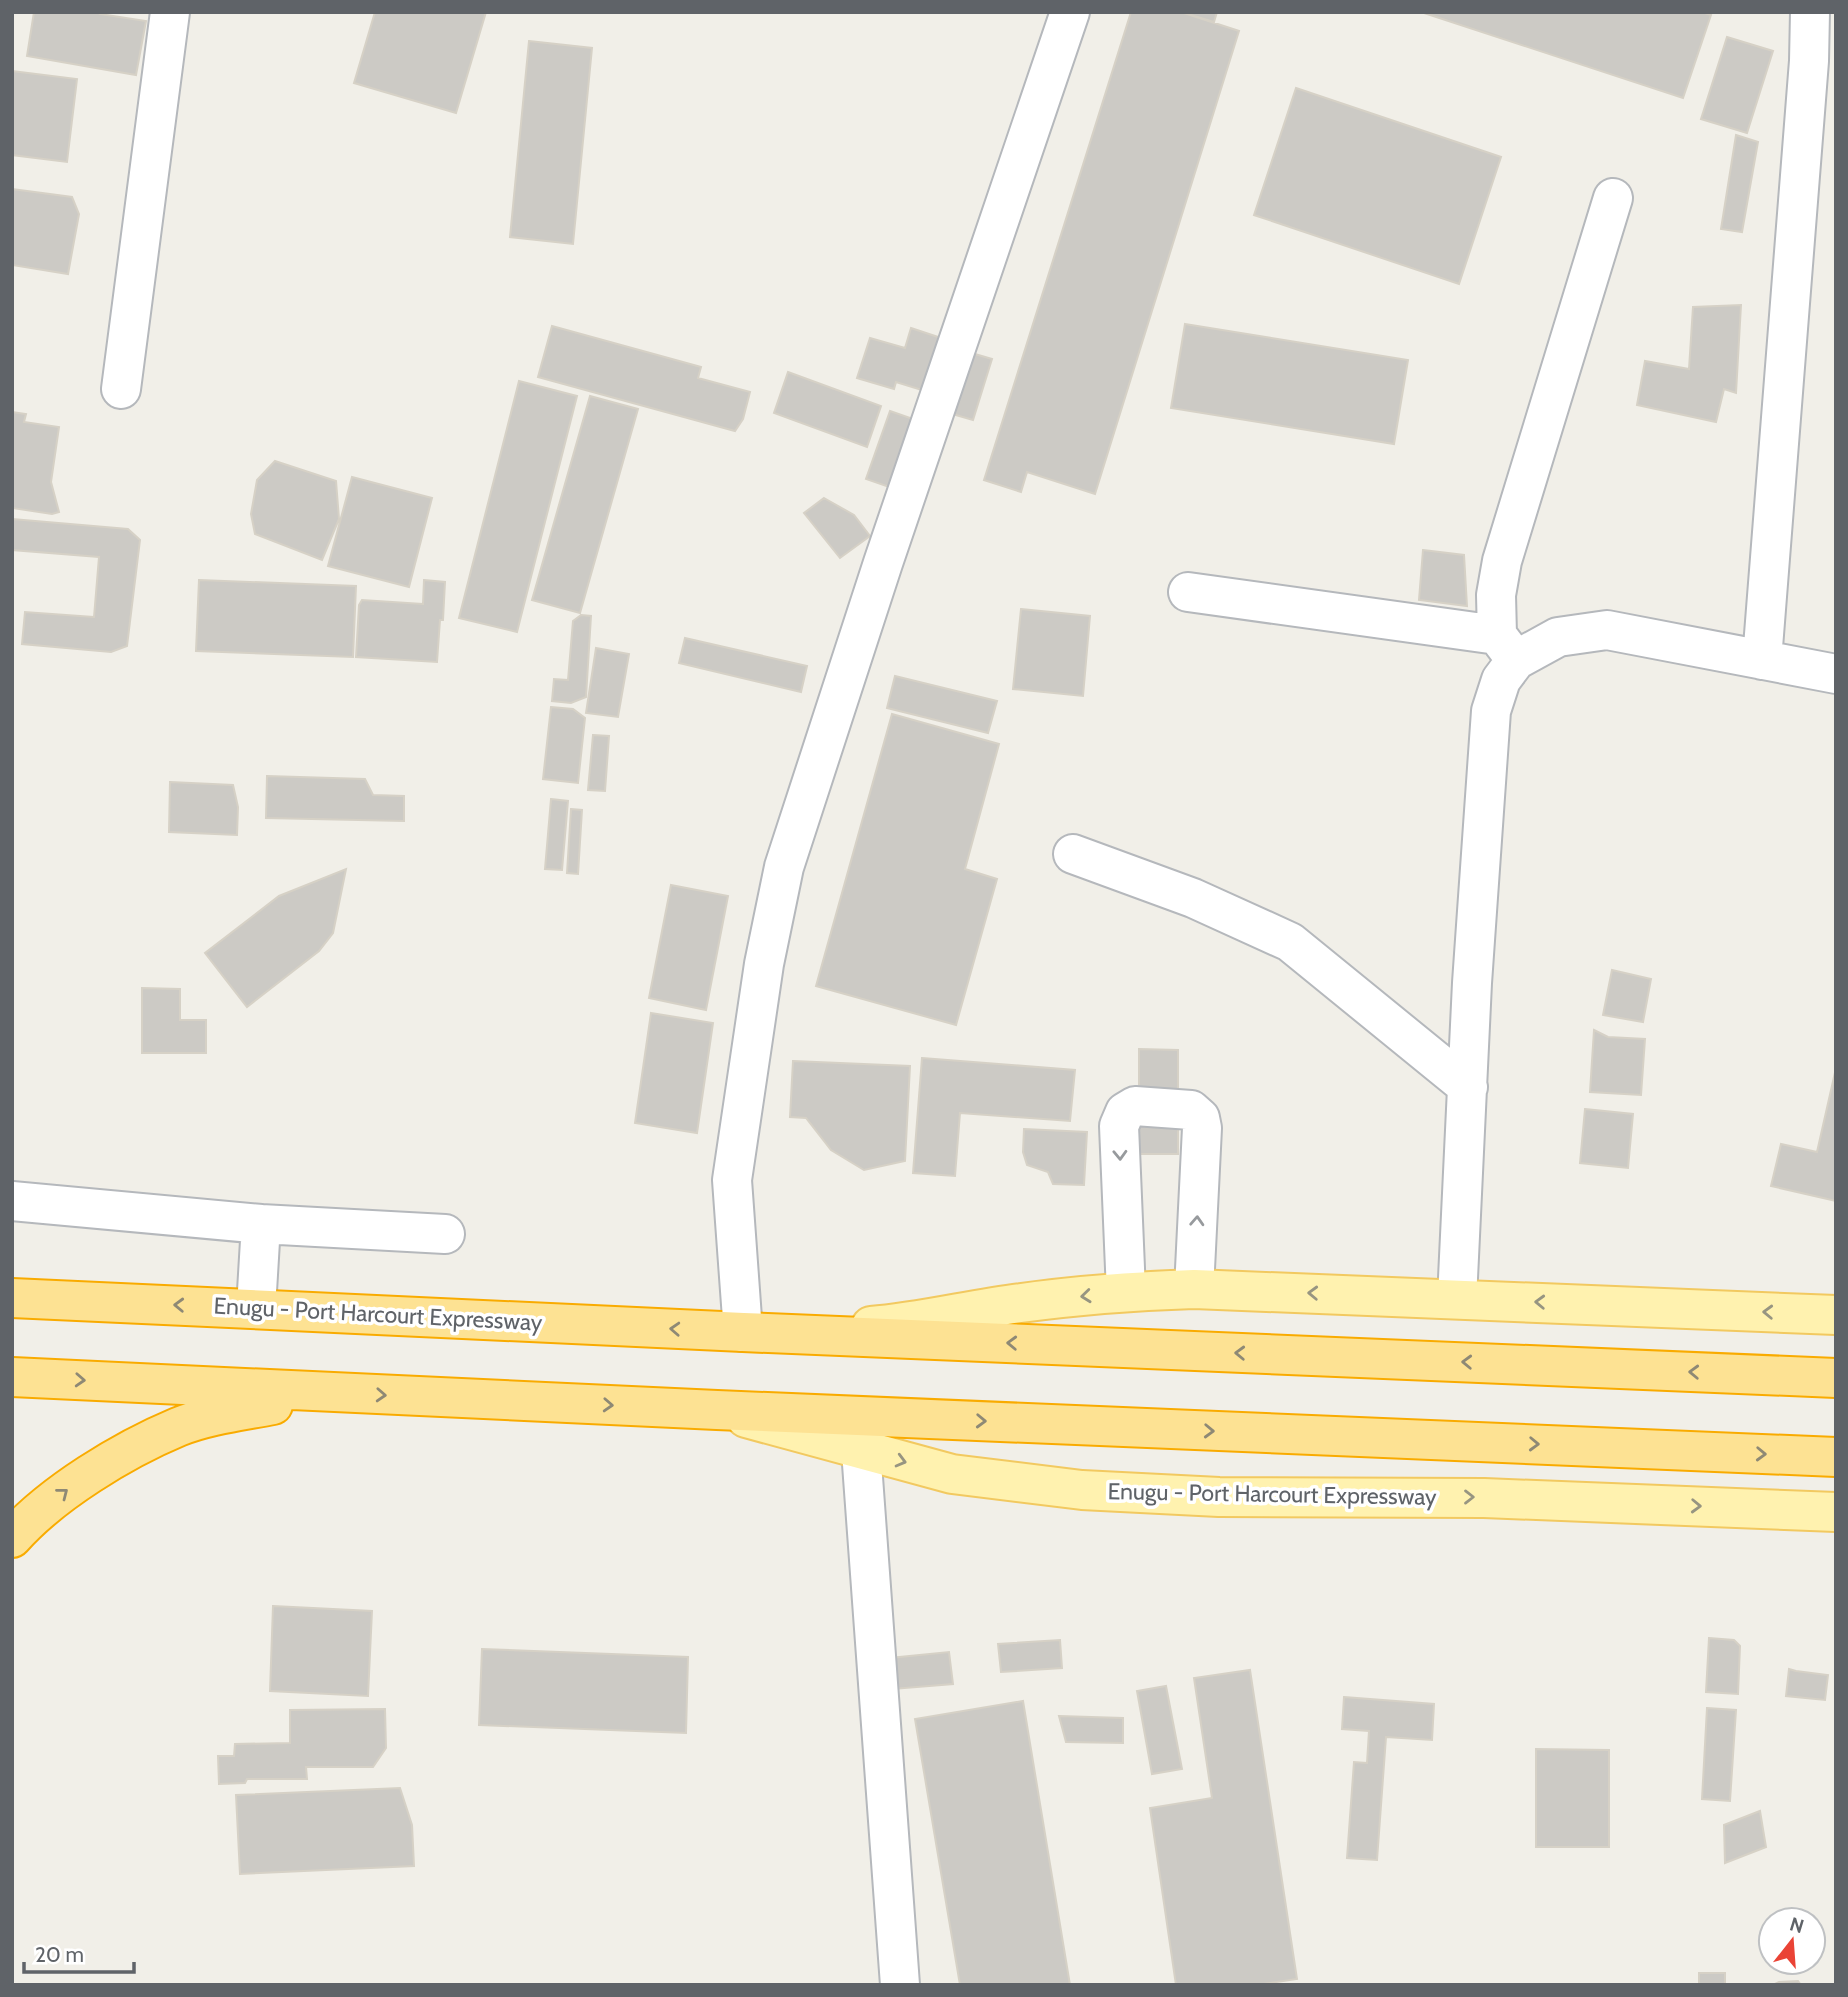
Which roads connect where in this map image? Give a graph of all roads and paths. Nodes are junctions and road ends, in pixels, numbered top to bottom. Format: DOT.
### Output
graph roads {
  1 [pos="170,12"];
  2 [pos="1070,12"];
  3 [pos="1811,12"];
  4 [pos="1613,198"];
  5 [pos="121,389"];
  6 [pos="1188,592"];
  7 [pos="1507,648"];
  8 [pos="1762,660"];
  9 [pos="1836,674"];
  10 [pos="1073,854"];
  11 [pos="1468,1087"];
  12 [pos="12,1201"];
  13 [pos="261,1224"];
  14 [pos="445,1234"];
  15 [pos="1194,1289"];
  16 [pos="1126,1292"];
  17 [pos="12,1298"];
  18 [pos="1457,1299"];
  19 [pos="256,1308"];
  20 [pos="1836,1315"];
  21 [pos="743,1332"];
  22 [pos="12,1377"];
  23 [pos="1836,1378"];
  24 [pos="339,1393"];
  25 [pos="718,1410"];
  26 [pos="861,1450"];
  27 [pos="1836,1457"];
  28 [pos="1836,1512"];
  29 [pos="12,1538"];
  30 [pos="900,1985"];
  1 -- 5 [label="street"];
  2 -- 21 [label="street"];
  3 -- 8 [label="street"];
  4 -- 7 [label="street"];
  6 -- 7 [label="street"];
  7 -- 8 [label="street"];
  7 -- 11 [label="street"];
  8 -- 9 [label="street"];
  10 -- 11 [label="street"];
  11 -- 18 [label="street"];
  12 -- 13 [label="street"];
  13 -- 14 [label="street"];
  13 -- 19 [label="street"];
  15 -- 16 [label="main road, Enugu - Port Harcourt Expressway"];
  15 -- 16 [label="street, one-way"];
  18 -- 15 [label="main road, Enugu - Port Harcourt Expressway, one-way"];
  16 -- 21 [label="main road, Enugu - Port Harcourt Expressway, one-way"];
  19 -- 17 [label="highway, Enugu - Port Harcourt Expressway, one-way"];
  20 -- 18 [label="main road, Enugu - Port Harcourt Expressway, one-way"];
  21 -- 19 [label="highway, Enugu - Port Harcourt Expressway, one-way"];
  23 -- 21 [label="highway, Enugu - Port Harcourt Expressway, one-way"];
  22 -- 24 [label="highway, Enugu - Port Harcourt Expressway, one-way"];
  24 -- 25 [label="highway, Enugu - Port Harcourt Expressway, one-way"];
  29 -- 24 [label="highway, one-way"];
  25 -- 26 [label="main road, Enugu - Port Harcourt Expressway"];
  25 -- 27 [label="highway, Enugu - Port Harcourt Expressway, one-way"];
  26 -- 28 [label="main road, Enugu - Port Harcourt Expressway, one-way"];
  26 -- 30 [label="street"];
}
